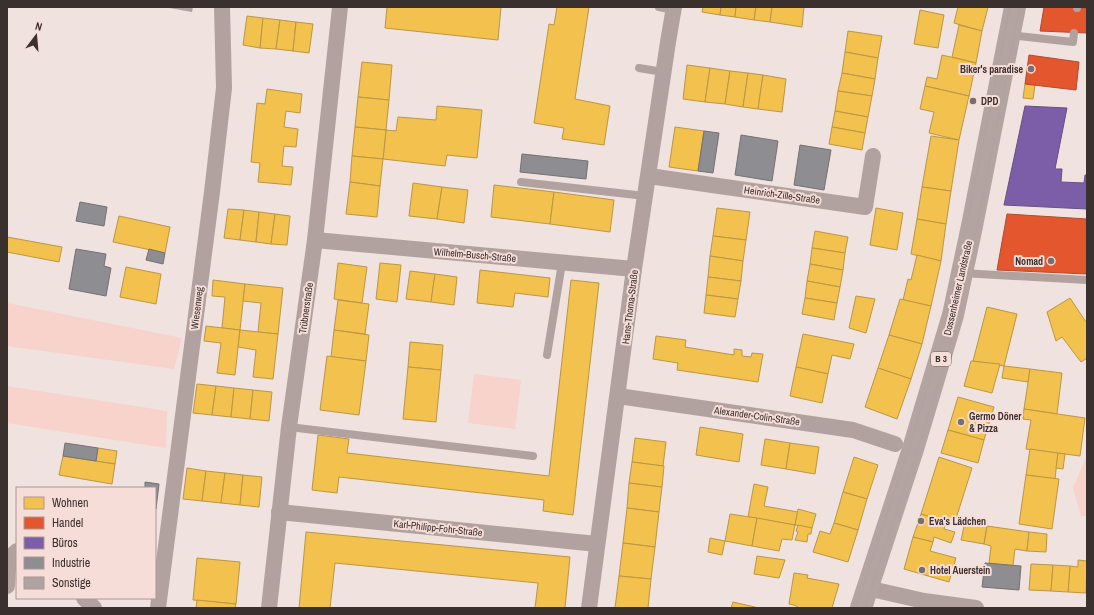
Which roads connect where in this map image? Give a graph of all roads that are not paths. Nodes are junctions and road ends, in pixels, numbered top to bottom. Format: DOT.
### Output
graph roads {
  1 [pos="222,7"];
  2 [pos="340,7"];
  3 [pos="1015,7"];
  4 [pos="669,8"];
  5 [pos="1074,33"];
  6 [pos="1009,35"];
  7 [pos="639,68"];
  8 [pos="663,72"];
  9 [pos="872,156"];
  10 [pos="649,176"];
  11 [pos="521,182"];
  12 [pos="646,196"];
  13 [pos="315,240"];
  14 [pos="562,263"];
  15 [pos="634,269"];
  16 [pos="962,273"];
  17 [pos="1087,280"];
  18 [pos="547,355"];
  19 [pos="618,396"];
  20 [pos="289,427"];
  21 [pos="895,444"];
  22 [pos="533,456"];
  23 [pos="279,512"];
  24 [pos="597,544"];
  25 [pos="16,552"];
  26 [pos="7,586"];
  27 [pos="864,598"];
  28 [pos="85,599"];
  29 [pos="94,608"];
  30 [pos="158,608"];
  31 [pos="268,608"];
  32 [pos="589,608"];
  33 [pos="976,608"];
  1 -- 30 [label="street, Wiesenweg"];
  2 -- 13 [label="street, Trübnerstraße"];
  3 -- 6 [label="main road, Dossenheimer Landstraße / B 3"];
  4 -- 8 [label="street, Hans-Thoma-Straße"];
  5 -- 6 [label="lane"];
  6 -- 16 [label="main road, Dossenheimer Landstraße / B 3"];
  7 -- 8 [label="lane"];
  8 -- 10 [label="street, Hans-Thoma-Straße"];
  9 -- 10 [label="street, Heinrich-Zille-Straße"];
  10 -- 12 [label="street, Hans-Thoma-Straße"];
  11 -- 12 [label="lane"];
  12 -- 15 [label="street, Hans-Thoma-Straße"];
  13 -- 14 [label="street, Wilhelm-Busch-Straße"];
  13 -- 20 [label="street, Trübnerstraße"];
  14 -- 15 [label="street, Wilhelm-Busch-Straße"];
  14 -- 18 [label="lane"];
  15 -- 19 [label="street, Hans-Thoma-Straße"];
  16 -- 17 [label="lane"];
  16 -- 27 [label="main road, Dossenheimer Landstraße / B 3"];
  19 -- 21 [label="street, Alexander-Colin-Straße"];
  19 -- 24 [label="street, Hans-Thoma-Straße"];
  20 -- 22 [label="lane"];
  20 -- 23 [label="street, Trübnerstraße"];
  23 -- 24 [label="street, Karl-Philipp-Fohr-Straße"];
  23 -- 31 [label="street, Trübnerstraße"];
  24 -- 32 [label="street, Hans-Thoma-Straße"];
  25 -- 26 [label="street"];
  27 -- 33 [label="street"];
  28 -- 29 [label="street"];
}
